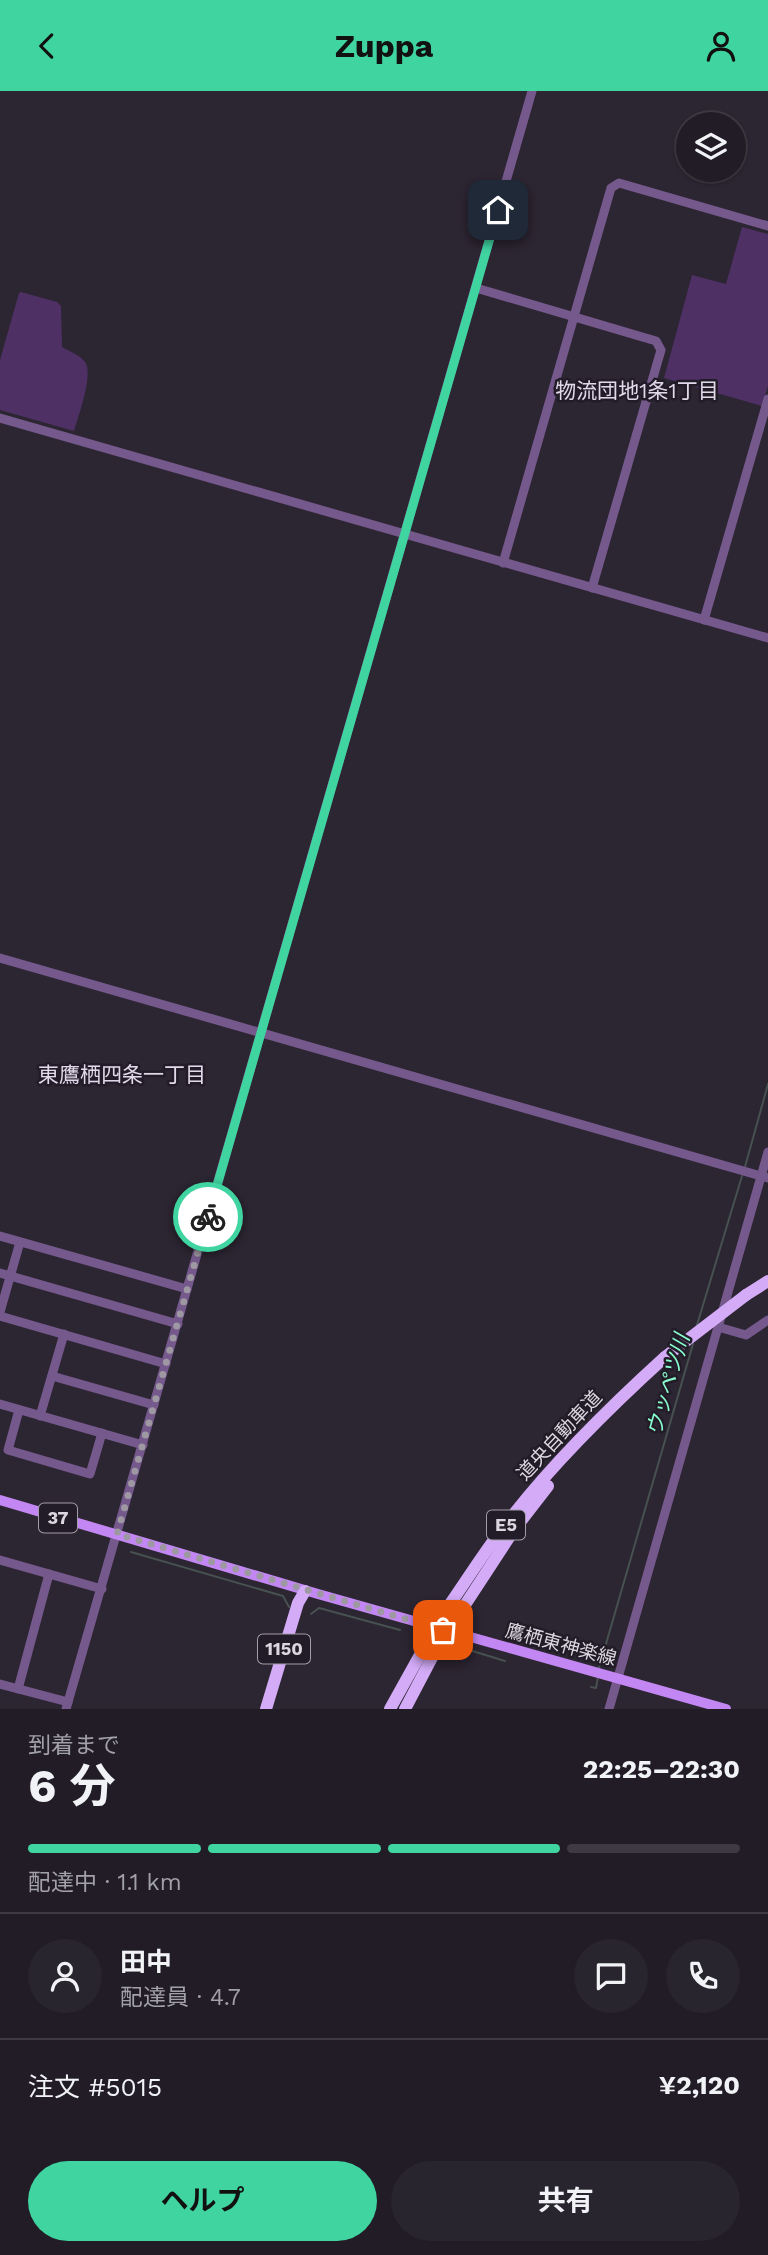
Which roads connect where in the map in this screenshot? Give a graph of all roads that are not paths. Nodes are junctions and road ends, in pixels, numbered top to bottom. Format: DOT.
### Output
graph roads {
  1 [pos="533,91"];
  2 [pos="768,226"];
  3 [pos="476,288"];
  4 [pos="574,315"];
  5 [pos="768,399"];
  6 [pos="0,418"];
  7 [pos="406,535"];
  8 [pos="503,563"];
  9 [pos="592,588"];
  10 [pos="705,620"];
  11 [pos="768,638"];
  12 [pos="0,958"];
  13 [pos="261,1033"];
  14 [pos="768,1152"];
  15 [pos="760,1176"];
  16 [pos="0,1236"];
  17 [pos="20,1242"];
  18 [pos="0,1273"];
  19 [pos="10,1276"];
  20 [pos="768,1281"];
  21 [pos="187,1289"];
  22 [pos="0,1314"];
  23 [pos="768,1320"];
  24 [pos="178,1324"];
  25 [pos="718,1327"];
  26 [pos="64,1334"];
  27 [pos="166,1364"];
  28 [pos="52,1376"];
  29 [pos="0,1404"];
  30 [pos="154,1405"];
  31 [pos="19,1410"];
  32 [pos="40,1416"];
  33 [pos="102,1433"];
  34 [pos="143,1445"];
  35 [pos="0,1500"];
  36 [pos="117,1534"];
  37 [pos="0,1560"];
  38 [pos="49,1574"];
  39 [pos="102,1589"];
  40 [pos="305,1591"];
  41 [pos="431,1648"];
  42 [pos="613,1677"];
  43 [pos="0,1683"];
  44 [pos="18,1689"];
  45 [pos="67,1706"];
  46 [pos="266,1709"];
  47 [pos="272,1709"];
  48 [pos="390,1709"];
  49 [pos="407,1709"];
  50 [pos="609,1709"];
  51 [pos="726,1709"];
  1 -- 3 [label="street"];
  2 -- 4 [label="street"];
  3 -- 4 [label="street"];
  3 -- 7 [label="street"];
  4 -- 8 [label="street"];
  4 -- 9 [label="street"];
  5 -- 10 [label="street"];
  6 -- 7 [label="street"];
  7 -- 8 [label="street"];
  7 -- 13 [label="street"];
  8 -- 9 [label="street"];
  9 -- 10 [label="street"];
  10 -- 11 [label="street"];
  12 -- 13 [label="street"];
  13 -- 15 [label="street"];
  13 -- 21 [label="street"];
  14 -- 15 [label="street"];
  15 -- 25 [label="street"];
  16 -- 17 [label="street"];
  17 -- 19 [label="street"];
  17 -- 21 [label="street"];
  18 -- 19 [label="street"];
  19 -- 22 [label="street"];
  19 -- 24 [label="street"];
  20 -- 41 [label="highway, 道央自動車道 / E5, bridge"];
  21 -- 24 [label="street"];
  22 -- 26 [label="street"];
  23 -- 25 [label="street"];
  24 -- 27 [label="street"];
  25 -- 42 [label="street"];
  26 -- 27 [label="street"];
  26 -- 28 [label="street"];
  27 -- 30 [label="street"];
  28 -- 30 [label="street"];
  28 -- 32 [label="street"];
  29 -- 31 [label="street"];
  30 -- 34 [label="street"];
  31 -- 32 [label="street"];
  31 -- 33 [label="street"];
  32 -- 33 [label="street"];
  33 -- 34 [label="street"];
  34 -- 36 [label="street"];
  35 -- 36 [label="main road, 37"];
  36 -- 39 [label="street"];
  36 -- 40 [label="main road, 37"];
  37 -- 38 [label="street"];
  38 -- 39 [label="street"];
  38 -- 44 [label="street"];
  39 -- 45 [label="street"];
  40 -- 42 [label="main road, 鷹栖東神楽線 / 37"];
  40 -- 46 [label="highway, 1150"];
  40 -- 47 [label="highway, 1150"];
  41 -- 48 [label="highway, 道央自動車道 / E5"];
  41 -- 49 [label="highway"];
  42 -- 50 [label="street"];
  42 -- 51 [label="main road, 鷹栖東神楽線 / 37"];
  43 -- 44 [label="street"];
  44 -- 45 [label="street"];
}
